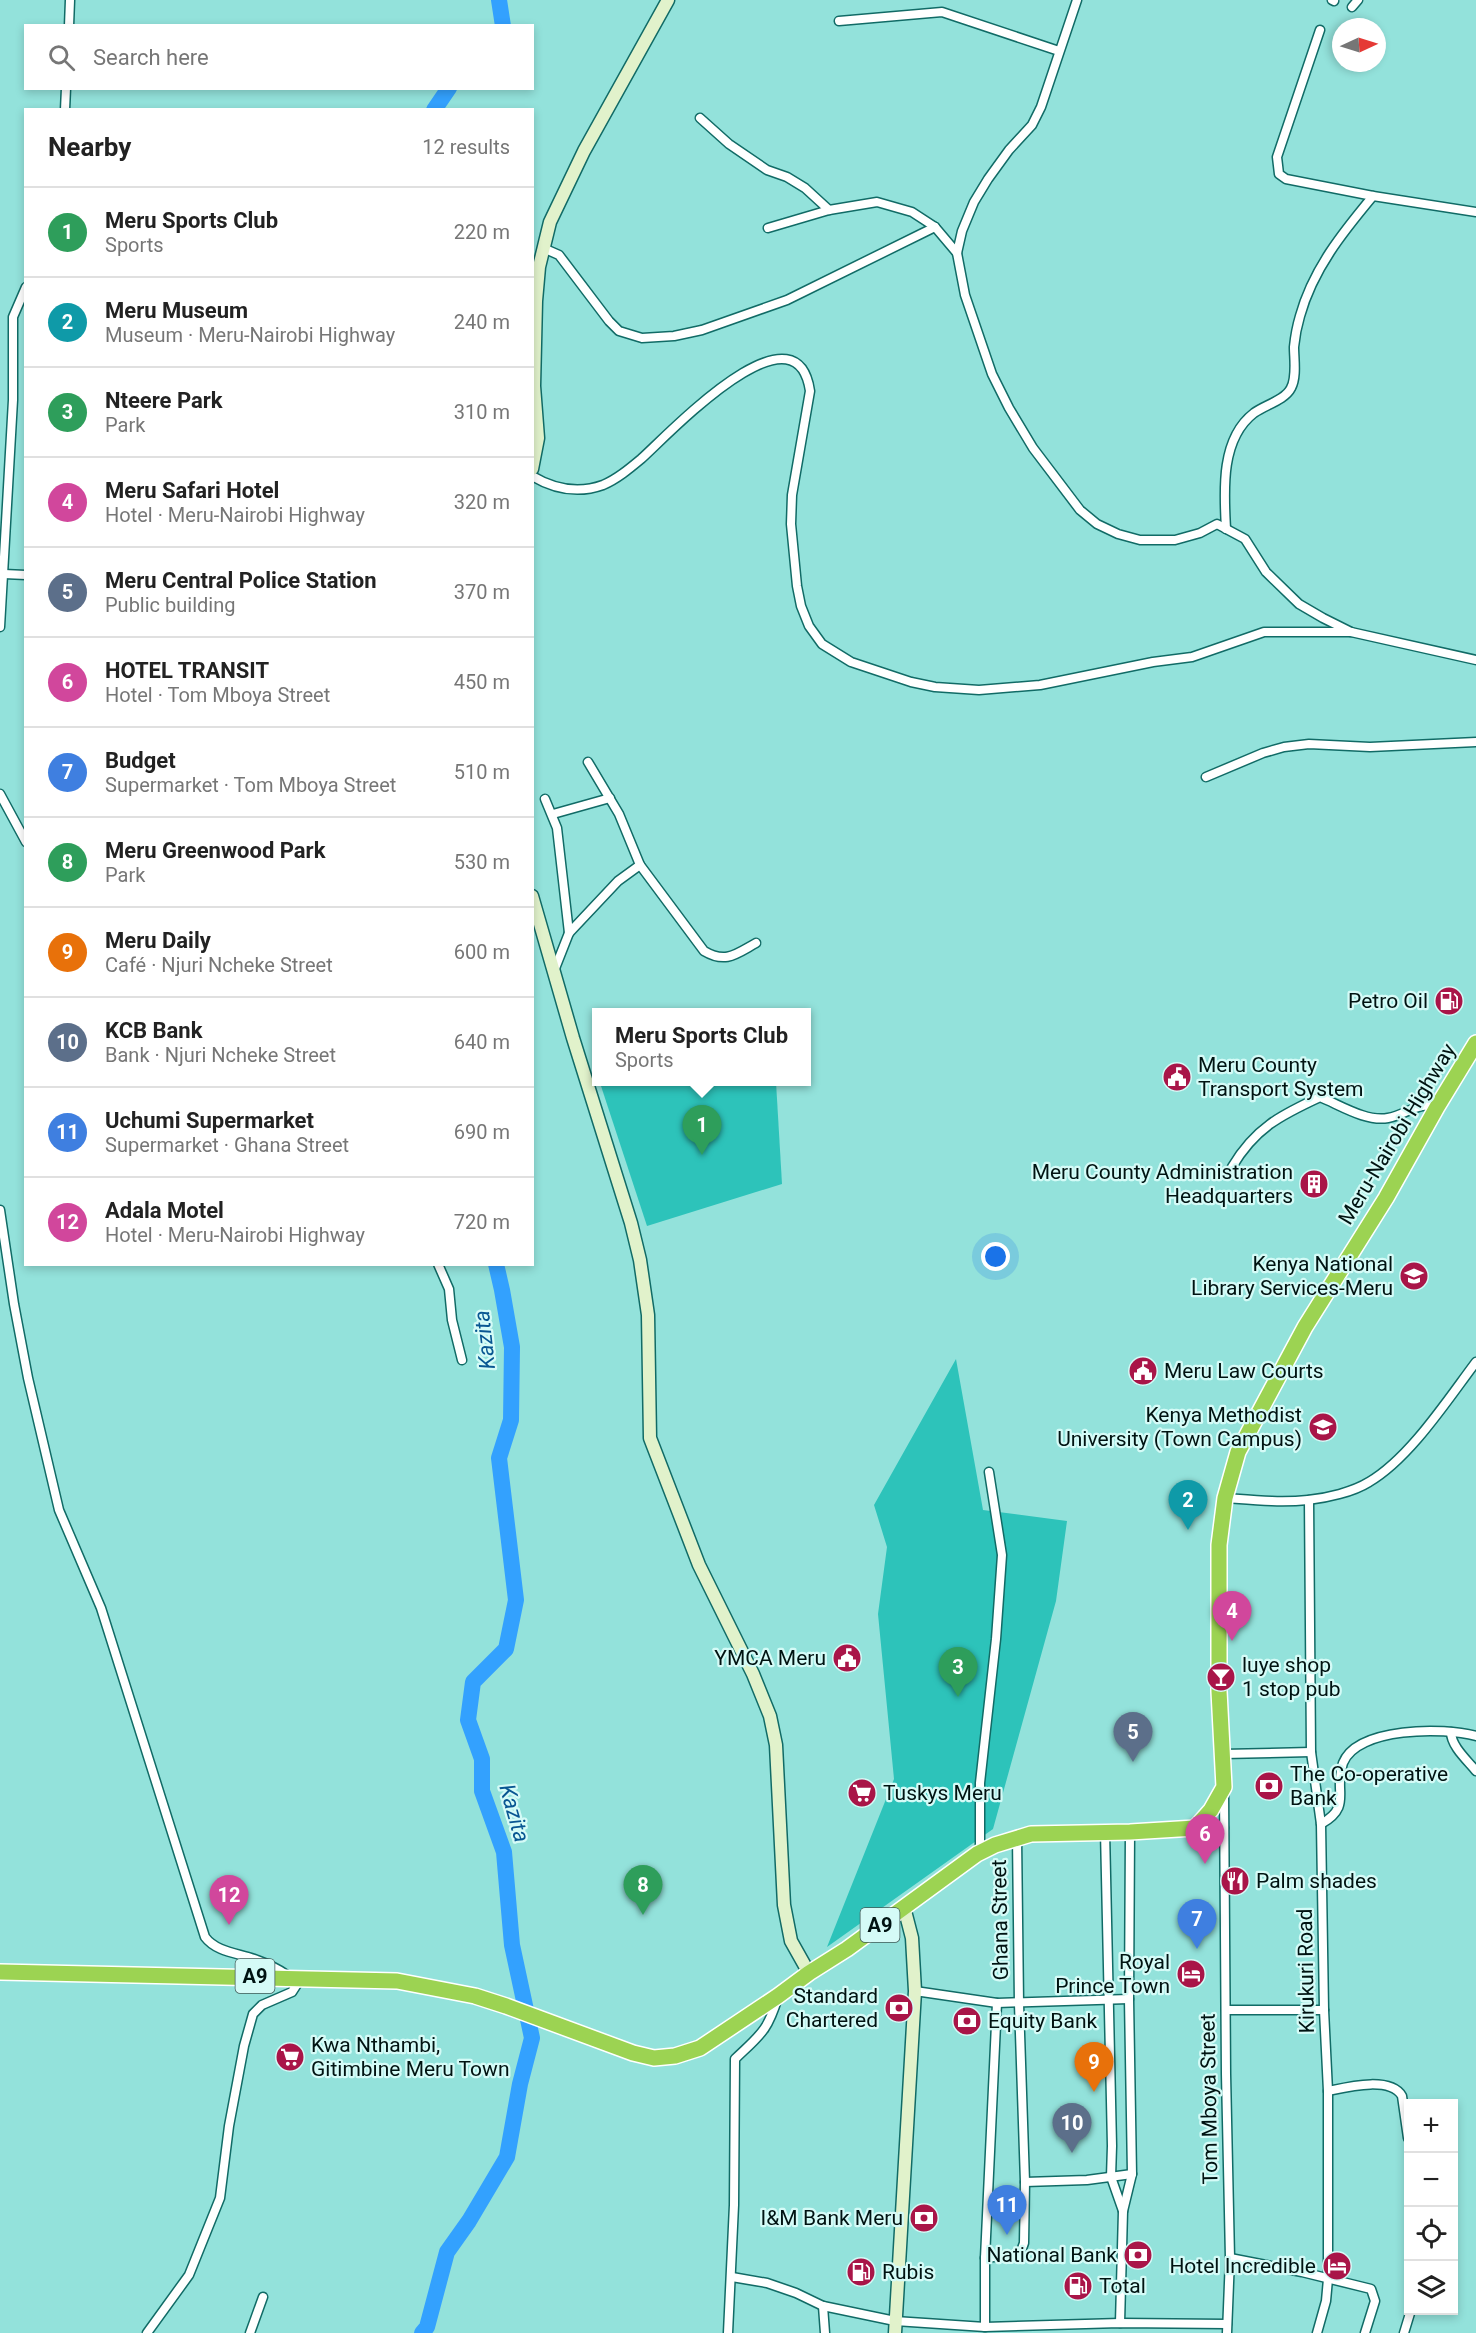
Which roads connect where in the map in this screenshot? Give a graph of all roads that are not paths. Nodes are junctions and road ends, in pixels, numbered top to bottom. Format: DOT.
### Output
graph roads {
  1 [pos="70,0"];
  2 [pos="668,0"];
  3 [pos="1077,0"];
  4 [pos="839,21"];
  5 [pos="69,24"];
  6 [pos="1320,30"];
  7 [pos="1059,51"];
  8 [pos="66,90"];
  9 [pos="65,108"];
  10 [pos="700,118"];
  11 [pos="1373,196"];
  12 [pos="829,210"];
  13 [pos="1476,212"];
  14 [pos="935,227"];
  15 [pos="768,228"];
  16 [pos="543,248"];
  17 [pos="957,253"];
  18 [pos="24,292"];
  19 [pos="534,386"];
  20 [pos="534,386"];
  21 [pos="534,459"];
  22 [pos="534,477"];
  23 [pos="1226,529"];
  24 [pos="4,574"];
  25 [pos="24,575"];
  26 [pos="1,617"];
  27 [pos="0,627"];
  28 [pos="1351,632"];
  29 [pos="1476,660"];
  30 [pos="1476,742"];
  31 [pos="588,762"];
  32 [pos="1206,777"];
  33 [pos="0,794"];
  34 [pos="610,798"];
  35 [pos="545,799"];
  36 [pos="553,814"];
  37 [pos="24,838"];
  38 [pos="640,865"];
  39 [pos="534,903"];
  40 [pos="569,933"];
  41 [pos="756,943"];
  42 [pos="554,972"];
  43 [pos="1476,1043"];
  44 [pos="1437,1107"];
  45 [pos="1232,1167"];
  46 [pos="0,1210"];
  47 [pos="439,1266"];
  48 [pos="462,1360"];
  49 [pos="1476,1362"];
  50 [pos="989,1472"];
  51 [pos="1225,1498"];
  52 [pos="1309,1500"];
  53 [pos="1451,1732"];
  54 [pos="1476,1736"];
  55 [pos="1311,1752"];
  56 [pos="1222,1754"];
  57 [pos="1476,1771"];
  58 [pos="1224,1787"];
  59 [pos="1321,1824"];
  60 [pos="1195,1828"];
  61 [pos="1224,1828"];
  62 [pos="1105,1831"];
  63 [pos="1130,1833"];
  64 [pos="1017,1838"];
  65 [pos="980,1853"];
  66 [pos="904,1907"];
  67 [pos="0,1972"];
  68 [pos="809,1972"];
  69 [pos="296,1977"];
  70 [pos="915,1991"];
  71 [pos="778,1996"];
  72 [pos="1108,1999"];
  73 [pos="1129,1999"];
  74 [pos="997,2003"];
  75 [pos="1019,2004"];
  76 [pos="1226,2010"];
  77 [pos="1324,2010"];
  78 [pos="1328,2091"];
  79 [pos="1404,2110"];
  80 [pos="1132,2174"];
  81 [pos="1111,2177"];
  82 [pos="1025,2182"];
  83 [pos="1123,2211"];
  84 [pos="985,2258"];
  85 [pos="1230,2258"];
  86 [pos="732,2277"];
  87 [pos="1328,2279"];
  88 [pos="263,2297"];
  89 [pos="823,2306"];
  90 [pos="1409,2315"];
  91 [pos="1120,2323"];
  92 [pos="895,2327"];
  93 [pos="985,2327"];
  94 [pos="1227,2329"];
  95 [pos="147,2333"];
  96 [pos="250,2333"];
  97 [pos="728,2333"];
  98 [pos="825,2333"];
  99 [pos="1317,2333"];
  100 [pos="1365,2333"];
  101 [pos="1404,2333"];
  1 -- 5 [label="street"];
  2 -- 16 [label="street"];
  3 -- 7 [label="street"];
  4 -- 7 [label="street"];
  6 -- 11 [label="street"];
  7 -- 17 [label="street"];
  8 -- 9 [label="street"];
  10 -- 12 [label="street"];
  11 -- 13 [label="street"];
  11 -- 23 [label="street"];
  12 -- 14 [label="street"];
  12 -- 15 [label="street"];
  14 -- 16 [label="street"];
  14 -- 17 [label="street"];
  16 -- 20 [label="street"];
  17 -- 23 [label="street"];
  18 -- 24 [label="street"];
  19 -- 21 [label="street"];
  22 -- 28 [label="street"];
  23 -- 28 [label="street"];
  24 -- 25 [label="street"];
  24 -- 26 [label="street"];
  26 -- 27 [label="street"];
  28 -- 29 [label="street"];
  30 -- 32 [label="street"];
  31 -- 34 [label="street"];
  33 -- 37 [label="street"];
  34 -- 36 [label="street"];
  34 -- 38 [label="street"];
  35 -- 36 [label="street"];
  36 -- 40 [label="street"];
  38 -- 40 [label="street"];
  38 -- 41 [label="street"];
  39 -- 42 [label="street"];
  40 -- 42 [label="street"];
  42 -- 68 [label="street"];
  43 -- 44 [label="highway, Meru-Nairobi Highway"];
  44 -- 45 [label="street"];
  44 -- 51 [label="highway, Meru-Nairobi Highway"];
  46 -- 69 [label="street"];
  47 -- 48 [label="street"];
  49 -- 52 [label="street"];
  50 -- 65 [label="street"];
  51 -- 52 [label="street"];
  51 -- 56 [label="highway, Meru-Nairobi Highway"];
  52 -- 55 [label="street, Kirukuri Road"];
  53 -- 54 [label="street"];
  53 -- 57 [label="street"];
  53 -- 59 [label="street"];
  55 -- 56 [label="street"];
  55 -- 59 [label="street, Kirukuri Road"];
  56 -- 58 [label="highway, Meru-Nairobi Highway"];
  58 -- 60 [label="highway"];
  58 -- 61 [label="street, Tom Mboya Street"];
  59 -- 77 [label="street, Kirukuri Road"];
  60 -- 61 [label="street"];
  60 -- 63 [label="highway, A9"];
  61 -- 76 [label="street, Tom Mboya Street"];
  62 -- 63 [label="highway, A9"];
  62 -- 64 [label="highway, A9"];
  62 -- 72 [label="street"];
  63 -- 73 [label="street"];
  64 -- 65 [label="highway, A9"];
  64 -- 75 [label="street, Ghana Street"];
  65 -- 66 [label="highway, A9"];
  66 -- 68 [label="highway, A9"];
  66 -- 70 [label="street"];
  67 -- 69 [label="highway, A9"];
  68 -- 71 [label="highway, A9"];
  69 -- 71 [label="highway, A9"];
  69 -- 95 [label="street"];
  70 -- 74 [label="street"];
  70 -- 92 [label="street"];
  71 -- 86 [label="street"];
  72 -- 73 [label="street"];
  72 -- 75 [label="street"];
  72 -- 81 [label="street"];
  73 -- 80 [label="street"];
  74 -- 75 [label="street"];
  74 -- 84 [label="street"];
  75 -- 82 [label="street, Ghana Street"];
  76 -- 77 [label="street"];
  76 -- 85 [label="street, Tom Mboya Street"];
  77 -- 78 [label="street, Kirukuri Road"];
  78 -- 79 [label="street"];
  78 -- 87 [label="street, Kirukuri Road"];
  80 -- 81 [label="street"];
  80 -- 83 [label="street"];
  81 -- 82 [label="street"];
  81 -- 83 [label="street"];
  82 -- 84 [label="street, Ghana Street"];
  83 -- 91 [label="street"];
  84 -- 93 [label="street"];
  85 -- 87 [label="street"];
  85 -- 94 [label="street, Tom Mboya Street"];
  86 -- 89 [label="street"];
  86 -- 97 [label="street"];
  87 -- 99 [label="street, Kirukuri Road"];
  87 -- 100 [label="street"];
  88 -- 96 [label="street"];
  89 -- 92 [label="street"];
  89 -- 98 [label="street"];
  90 -- 101 [label="street"];
  91 -- 93 [label="street"];
  91 -- 94 [label="street"];
  92 -- 93 [label="street"];
}
